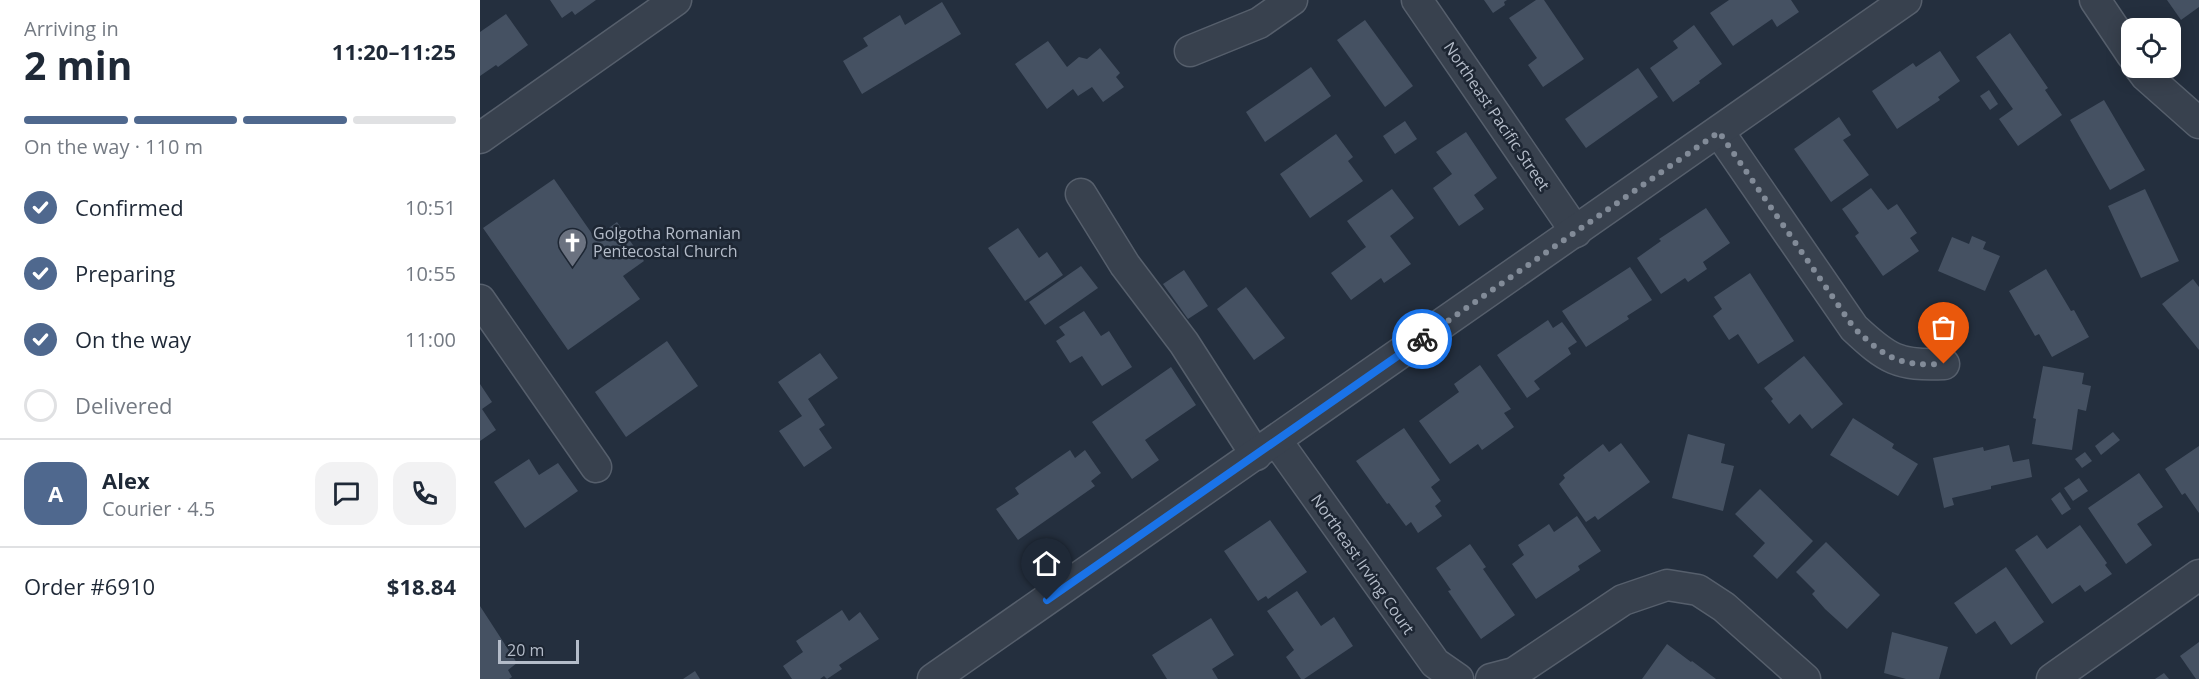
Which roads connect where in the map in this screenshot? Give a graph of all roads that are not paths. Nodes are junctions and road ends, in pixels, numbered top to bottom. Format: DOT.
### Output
graph roads {
  1 [pos="676,0"];
  2 [pos="1292,0"];
  3 [pos="1418,0"];
  4 [pos="1906,0"];
  5 [pos="2095,0"];
  6 [pos="2121,39"];
  7 [pos="1190,51"];
  8 [pos="2148,78"];
  9 [pos="2199,123"];
  10 [pos="1719,132"];
  11 [pos="480,138"];
  12 [pos="1081,194"];
  13 [pos="1576,232"];
  14 [pos="480,300"];
  15 [pos="1944,364"];
  16 [pos="1266,447"];
  17 [pos="596,467"];
  18 [pos="2199,576"];
  19 [pos="1800,675"];
  20 [pos="933,679"];
  21 [pos="1458,679"];
  22 [pos="1491,679"];
  23 [pos="2052,679"];
  1 -- 11 [label="street"];
  2 -- 7 [label="street"];
  3 -- 13 [label="street, Northeast Pacific Street"];
  4 -- 10 [label="street"];
  5 -- 6 [label="street"];
  8 -- 9 [label="street"];
  10 -- 13 [label="street"];
  10 -- 15 [label="street"];
  12 -- 16 [label="street, Northeast Irving Court"];
  13 -- 16 [label="street"];
  14 -- 17 [label="street"];
  16 -- 20 [label="street"];
  16 -- 21 [label="street, Northeast Irving Court"];
  18 -- 23 [label="street"];
  19 -- 22 [label="street"];
}
